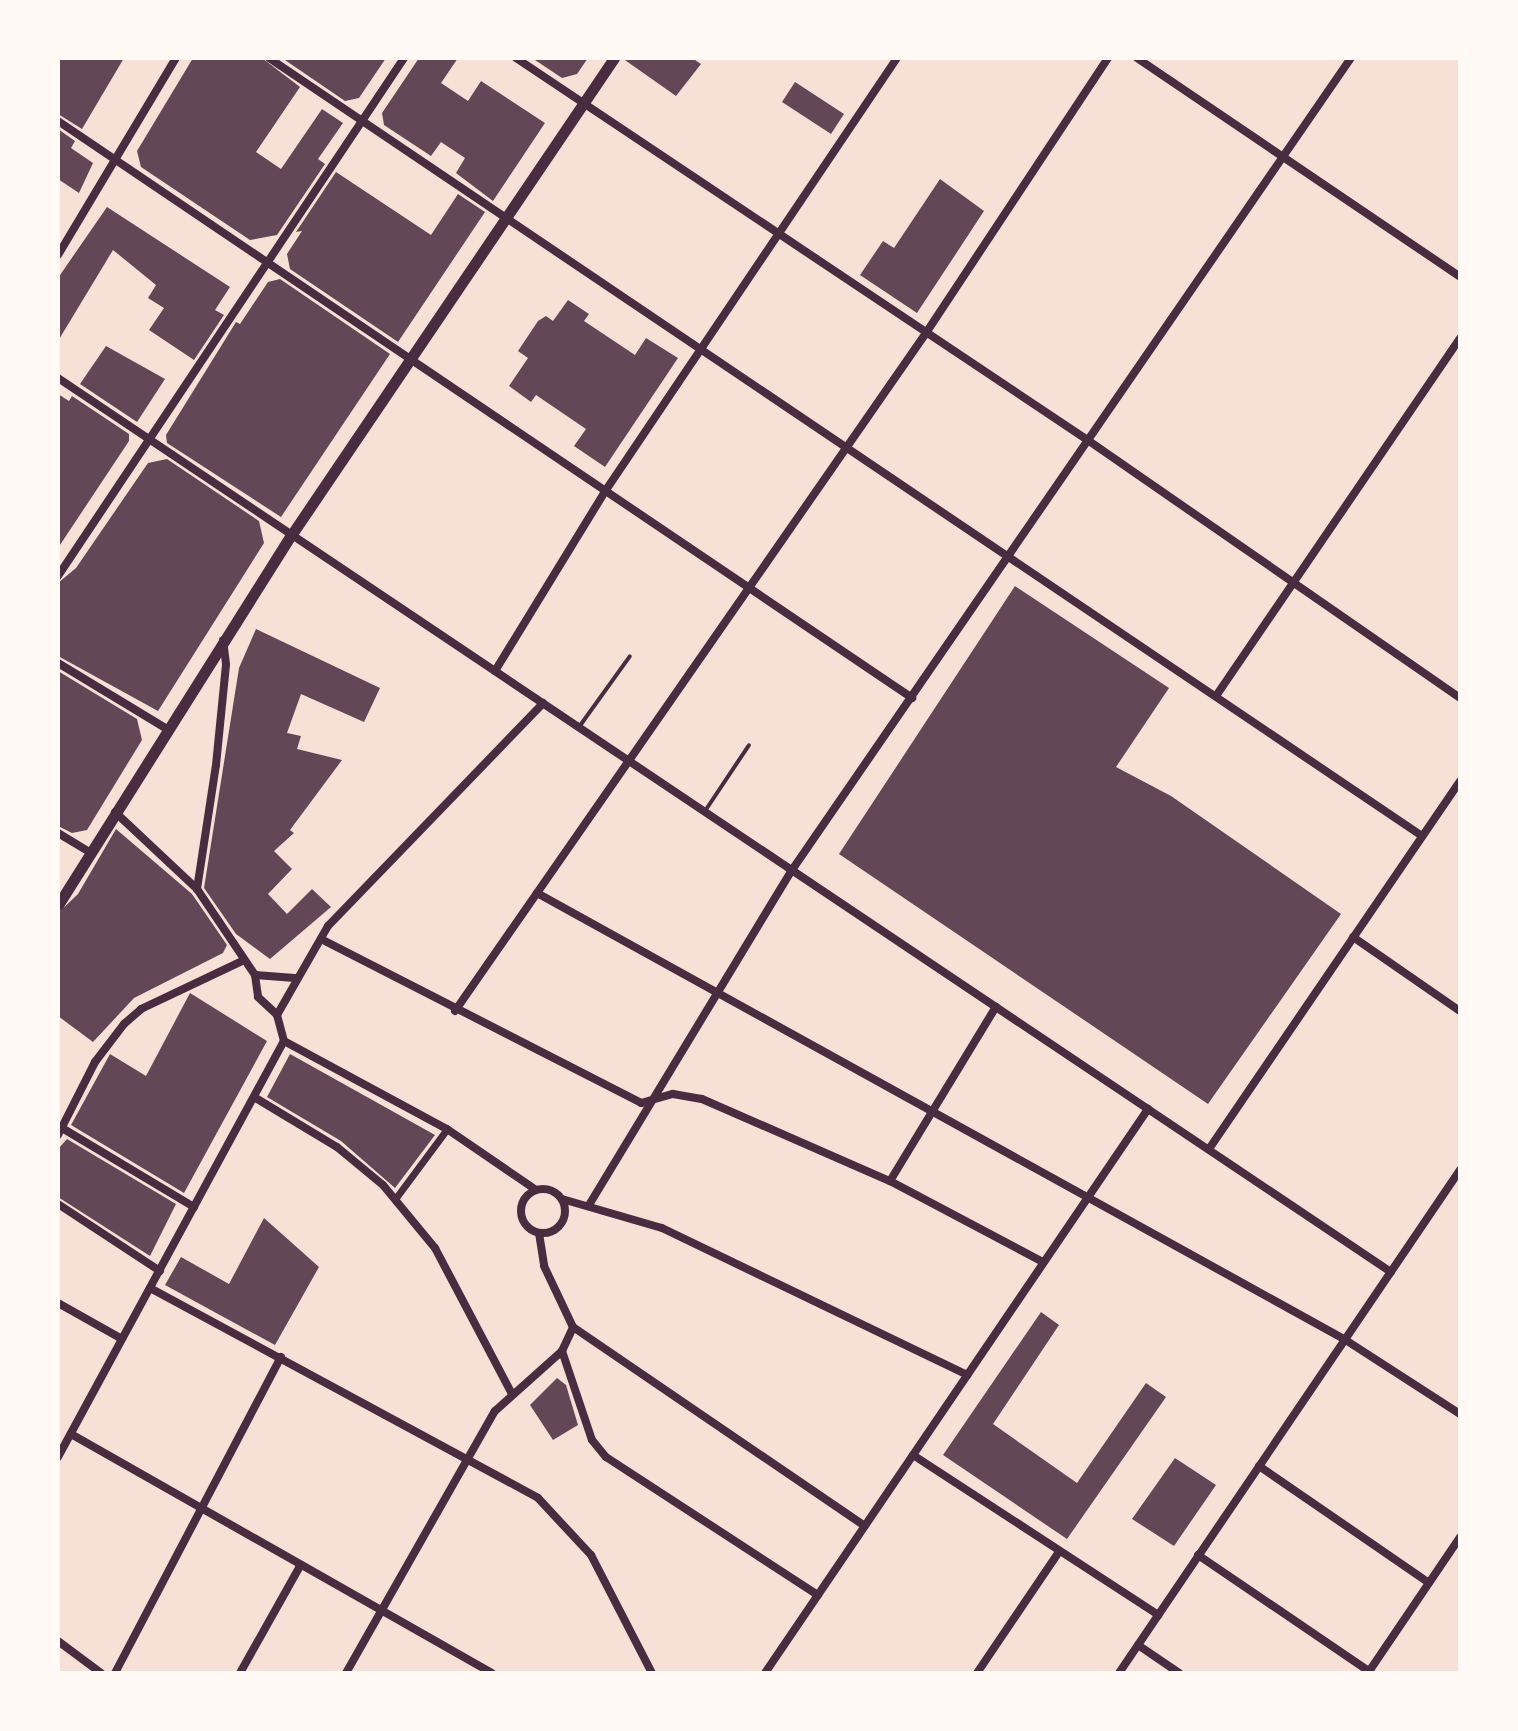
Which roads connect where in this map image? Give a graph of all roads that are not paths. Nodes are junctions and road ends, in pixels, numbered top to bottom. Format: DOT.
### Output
graph roads {
  1 [pos="176,58"];
  2 [pos="269,58"];
  3 [pos="404,58"];
  4 [pos="516,58"];
  5 [pos="614,58"];
  6 [pos="897,58"];
  7 [pos="1108,58"];
  8 [pos="1137,58"];
  9 [pos="1351,58"];
  10 [pos="583,103"];
  11 [pos="58,121"];
  12 [pos="362,121"];
  13 [pos="1283,158"];
  14 [pos="115,163"];
  15 [pos="506,217"];
  16 [pos="778,236"];
  17 [pos="58,255"];
  18 [pos="265,263"];
  19 [pos="1460,277"];
  20 [pos="926,333"];
  21 [pos="1460,338"];
  22 [pos="700,352"];
  23 [pos="410,359"];
  24 [pos="58,378"];
  25 [pos="151,439"];
  26 [pos="1089,441"];
  27 [pos="846,448"];
  28 [pos="606,490"];
  29 [pos="292,534"];
  30 [pos="1008,559"];
  31 [pos="58,576"];
  32 [pos="1293,583"];
  33 [pos="748,589"];
  34 [pos="223,640"];
  35 [pos="630,656"];
  36 [pos="58,663"];
  37 [pos="495,671"];
  38 [pos="1216,696"];
  39 [pos="912,698"];
  40 [pos="1460,698"];
  41 [pos="543,703"];
  42 [pos="579,727"];
  43 [pos="167,729"];
  44 [pos="749,745"];
  45 [pos="629,760"];
  46 [pos="1460,781"];
  47 [pos="705,811"];
  48 [pos="115,812"];
  49 [pos="58,833"];
  50 [pos="1422,836"];
  51 [pos="90,852"];
  52 [pos="792,870"];
  53 [pos="197,889"];
  54 [pos="537,893"];
  55 [pos="58,905"];
  56 [pos="1353,937"];
  57 [pos="321,939"];
  58 [pos="244,960"];
  59 [pos="255,975"];
  60 [pos="295,978"];
  61 [pos="718,994"];
  62 [pos="996,1007"];
  63 [pos="455,1011"];
  64 [pos="1460,1011"];
  65 [pos="277,1015"];
  66 [pos="284,1041"];
  67 [pos="254,1097"];
  68 [pos="655,1099"];
  69 [pos="1148,1109"];
  70 [pos="58,1113"];
  71 [pos="932,1114"];
  72 [pos="67,1119"];
  73 [pos="447,1129"];
  74 [pos="60,1131"];
  75 [pos="1209,1149"];
  76 [pos="1460,1170"];
  77 [pos="890,1181"];
  78 [pos="536,1190"];
  79 [pos="1088,1198"];
  80 [pos="395,1199"];
  81 [pos="562,1199"];
  82 [pos="58,1204"];
  83 [pos="589,1205"];
  84 [pos="194,1207"];
  85 [pos="539,1233"];
  86 [pos="1043,1262"];
  87 [pos="160,1271"];
  88 [pos="1391,1272"];
  89 [pos="150,1288"];
  90 [pos="58,1303"];
  91 [pos="573,1327"];
  92 [pos="122,1339"];
  93 [pos="1344,1339"];
  94 [pos="562,1351"];
  95 [pos="281,1357"];
  96 [pos="967,1375"];
  97 [pos="511,1392"];
  98 [pos="1460,1414"];
  99 [pos="71,1434"];
  100 [pos="913,1455"];
  101 [pos="58,1457"];
  102 [pos="469,1458"];
  103 [pos="1259,1466"];
  104 [pos="203,1510"];
  105 [pos="865,1526"];
  106 [pos="1460,1537"];
  107 [pos="1059,1552"];
  108 [pos="1198,1555"];
  109 [pos="300,1566"];
  110 [pos="1429,1583"];
  111 [pos="818,1595"];
  112 [pos="382,1613"];
  113 [pos="1158,1615"];
  114 [pos="58,1641"];
  115 [pos="1138,1645"];
  116 [pos="1368,1672"];
  117 [pos="101,1673"];
  118 [pos="115,1673"];
  119 [pos="240,1673"];
  120 [pos="346,1673"];
  121 [pos="492,1673"];
  122 [pos="652,1673"];
  123 [pos="765,1673"];
  124 [pos="977,1673"];
  125 [pos="1119,1673"];
  126 [pos="1179,1673"];
  1 -- 14 [label="street"];
  2 -- 12 [label="street"];
  3 -- 12 [label="street"];
  4 -- 10 [label="street"];
  5 -- 10 [label="street"];
  6 -- 16 [label="street"];
  7 -- 20 [label="street"];
  8 -- 13 [label="street"];
  9 -- 13 [label="street"];
  10 -- 15 [label="street"];
  10 -- 16 [label="street"];
  11 -- 14 [label="street"];
  12 -- 15 [label="street"];
  12 -- 18 [label="street"];
  13 -- 19 [label="street"];
  13 -- 26 [label="street"];
  14 -- 17 [label="street"];
  14 -- 18 [label="street"];
  15 -- 22 [label="street"];
  15 -- 23 [label="street"];
  16 -- 20 [label="street"];
  16 -- 22 [label="street"];
  18 -- 23 [label="street"];
  18 -- 25 [label="street"];
  20 -- 26 [label="street"];
  20 -- 27 [label="street"];
  21 -- 32 [label="street"];
  22 -- 27 [label="street"];
  22 -- 28 [label="street"];
  23 -- 28 [label="street"];
  23 -- 29 [label="street"];
  24 -- 25 [label="street"];
  25 -- 29 [label="street"];
  25 -- 31 [label="street"];
  26 -- 30 [label="street"];
  26 -- 32 [label="street"];
  27 -- 30 [label="street"];
  27 -- 33 [label="street"];
  28 -- 33 [label="street"];
  28 -- 37 [label="street"];
  29 -- 34 [label="street"];
  29 -- 37 [label="street"];
  30 -- 38 [label="street"];
  30 -- 39 [label="street"];
  32 -- 38 [label="street"];
  32 -- 40 [label="street"];
  33 -- 39 [label="street"];
  33 -- 45 [label="street"];
  34 -- 43 [label="street"];
  34 -- 53 [label="street"];
  35 -- 42 [label="lane"];
  36 -- 43 [label="street"];
  37 -- 41 [label="street"];
  38 -- 50 [label="street"];
  39 -- 52 [label="street"];
  41 -- 42 [label="street"];
  41 -- 57 [label="street"];
  42 -- 45 [label="street"];
  43 -- 48 [label="street"];
  44 -- 47 [label="lane"];
  45 -- 47 [label="street"];
  45 -- 54 [label="street"];
  46 -- 50 [label="street"];
  47 -- 52 [label="street"];
  48 -- 51 [label="street"];
  48 -- 53 [label="street"];
  49 -- 51 [label="street"];
  50 -- 56 [label="street"];
  51 -- 55 [label="street"];
  52 -- 61 [label="street"];
  52 -- 62 [label="street"];
  53 -- 58 [label="street"];
  54 -- 61 [label="street"];
  54 -- 63 [label="street"];
  56 -- 64 [label="street"];
  56 -- 75 [label="street"];
  57 -- 60 [label="street"];
  57 -- 63 [label="street"];
  58 -- 59 [label="street"];
  58 -- 72 [label="street"];
  59 -- 60 [label="street"];
  59 -- 65 [label="street"];
  60 -- 65 [label="street"];
  61 -- 68 [label="street"];
  61 -- 71 [label="street"];
  62 -- 69 [label="street"];
  62 -- 71 [label="street"];
  63 -- 68 [label="street"];
  65 -- 66 [label="street"];
  66 -- 67 [label="street"];
  66 -- 73 [label="street"];
  67 -- 80 [label="street"];
  67 -- 84 [label="street"];
  68 -- 77 [label="street"];
  68 -- 83 [label="street"];
  69 -- 75 [label="street"];
  69 -- 79 [label="street"];
  70 -- 72 [label="street"];
  71 -- 77 [label="street"];
  71 -- 79 [label="street"];
  72 -- 74 [label="street"];
  73 -- 78 [label="street"];
  73 -- 80 [label="street"];
  74 -- 84 [label="street"];
  75 -- 88 [label="street"];
  76 -- 88 [label="street"];
  77 -- 86 [label="street"];
  78 -- 81 [label="street"];
  78 -- 85 [label="street"];
  79 -- 86 [label="street"];
  79 -- 93 [label="street"];
  80 -- 97 [label="street"];
  81 -- 83 [label="street"];
  81 -- 85 [label="street"];
  82 -- 87 [label="street"];
  83 -- 96 [label="street"];
  84 -- 87 [label="street"];
  85 -- 91 [label="street"];
  86 -- 96 [label="street"];
  87 -- 89 [label="street"];
  88 -- 93 [label="street"];
  89 -- 92 [label="street"];
  89 -- 95 [label="street"];
  90 -- 92 [label="street"];
  91 -- 94 [label="street"];
  91 -- 105 [label="street"];
  92 -- 99 [label="street"];
  93 -- 98 [label="street"];
  93 -- 103 [label="street"];
  94 -- 97 [label="street"];
  94 -- 111 [label="street"];
  95 -- 102 [label="street"];
  95 -- 104 [label="street"];
  96 -- 100 [label="street"];
  97 -- 102 [label="street"];
  99 -- 101 [label="street"];
  99 -- 104 [label="street"];
  100 -- 105 [label="street"];
  100 -- 107 [label="street"];
  102 -- 112 [label="street"];
  102 -- 122 [label="street"];
  103 -- 108 [label="street"];
  103 -- 110 [label="street"];
  104 -- 109 [label="street"];
  104 -- 118 [label="street"];
  105 -- 111 [label="street"];
  106 -- 110 [label="street"];
  107 -- 113 [label="street"];
  107 -- 124 [label="street"];
  108 -- 113 [label="street"];
  108 -- 116 [label="street"];
  109 -- 112 [label="street"];
  109 -- 119 [label="street"];
  110 -- 116 [label="street"];
  111 -- 123 [label="street"];
  112 -- 120 [label="street"];
  112 -- 121 [label="street"];
  113 -- 115 [label="street"];
  114 -- 117 [label="street"];
  115 -- 125 [label="street"];
  115 -- 126 [label="street"];
}
